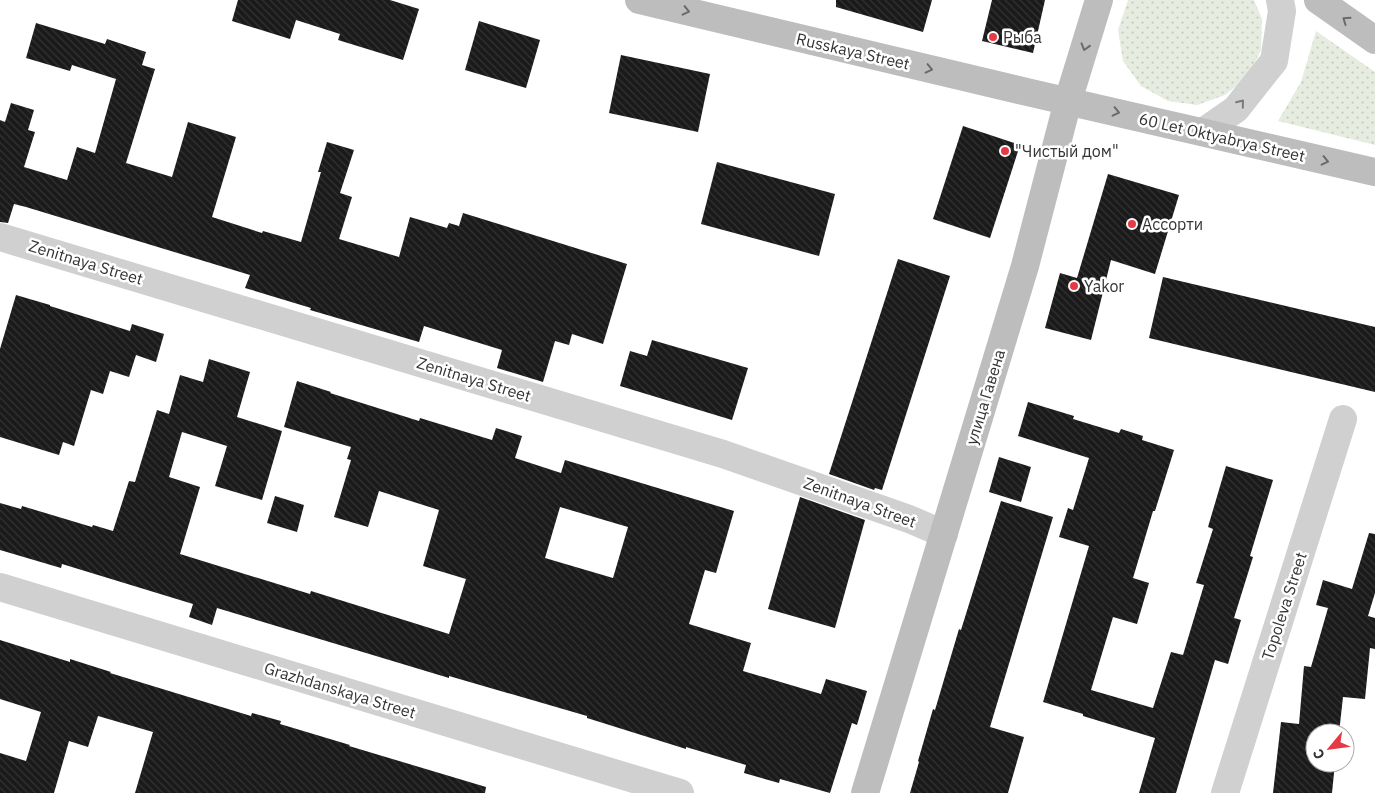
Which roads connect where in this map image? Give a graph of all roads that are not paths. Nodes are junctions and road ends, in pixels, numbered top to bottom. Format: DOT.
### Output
graph roads {
  1 [pos="638,0"];
  2 [pos="1099,0"];
  3 [pos="1280,0"];
  4 [pos="1318,0"];
  5 [pos="1375,40"];
  6 [pos="1068,101"];
  7 [pos="1203,132"];
  8 [pos="1375,172"];
  9 [pos="0,237"];
  10 [pos="1342,419"];
  11 [pos="944,534"];
  12 [pos="0,587"];
  13 [pos="680,793"];
  14 [pos="865,793"];
  15 [pos="1225,793"];
  1 -- 6 [label="main road, Russkaya Street, one-way"];
  2 -- 6 [label="main road, улица Гавена, one-way"];
  7 -- 3 [label="street, one-way"];
  5 -- 4 [label="main road, one-way"];
  6 -- 7 [label="main road, 60 Let Oktyabrya Street, one-way"];
  6 -- 11 [label="main road, улица Гавена"];
  7 -- 8 [label="main road, 60 Let Oktyabrya Street, one-way"];
  9 -- 11 [label="street, Zenitnaya Street"];
  10 -- 15 [label="street, Topoleva Street"];
  11 -- 14 [label="main road, улица Гавена"];
  12 -- 13 [label="street, Grazhdanskaya Street"];
}
